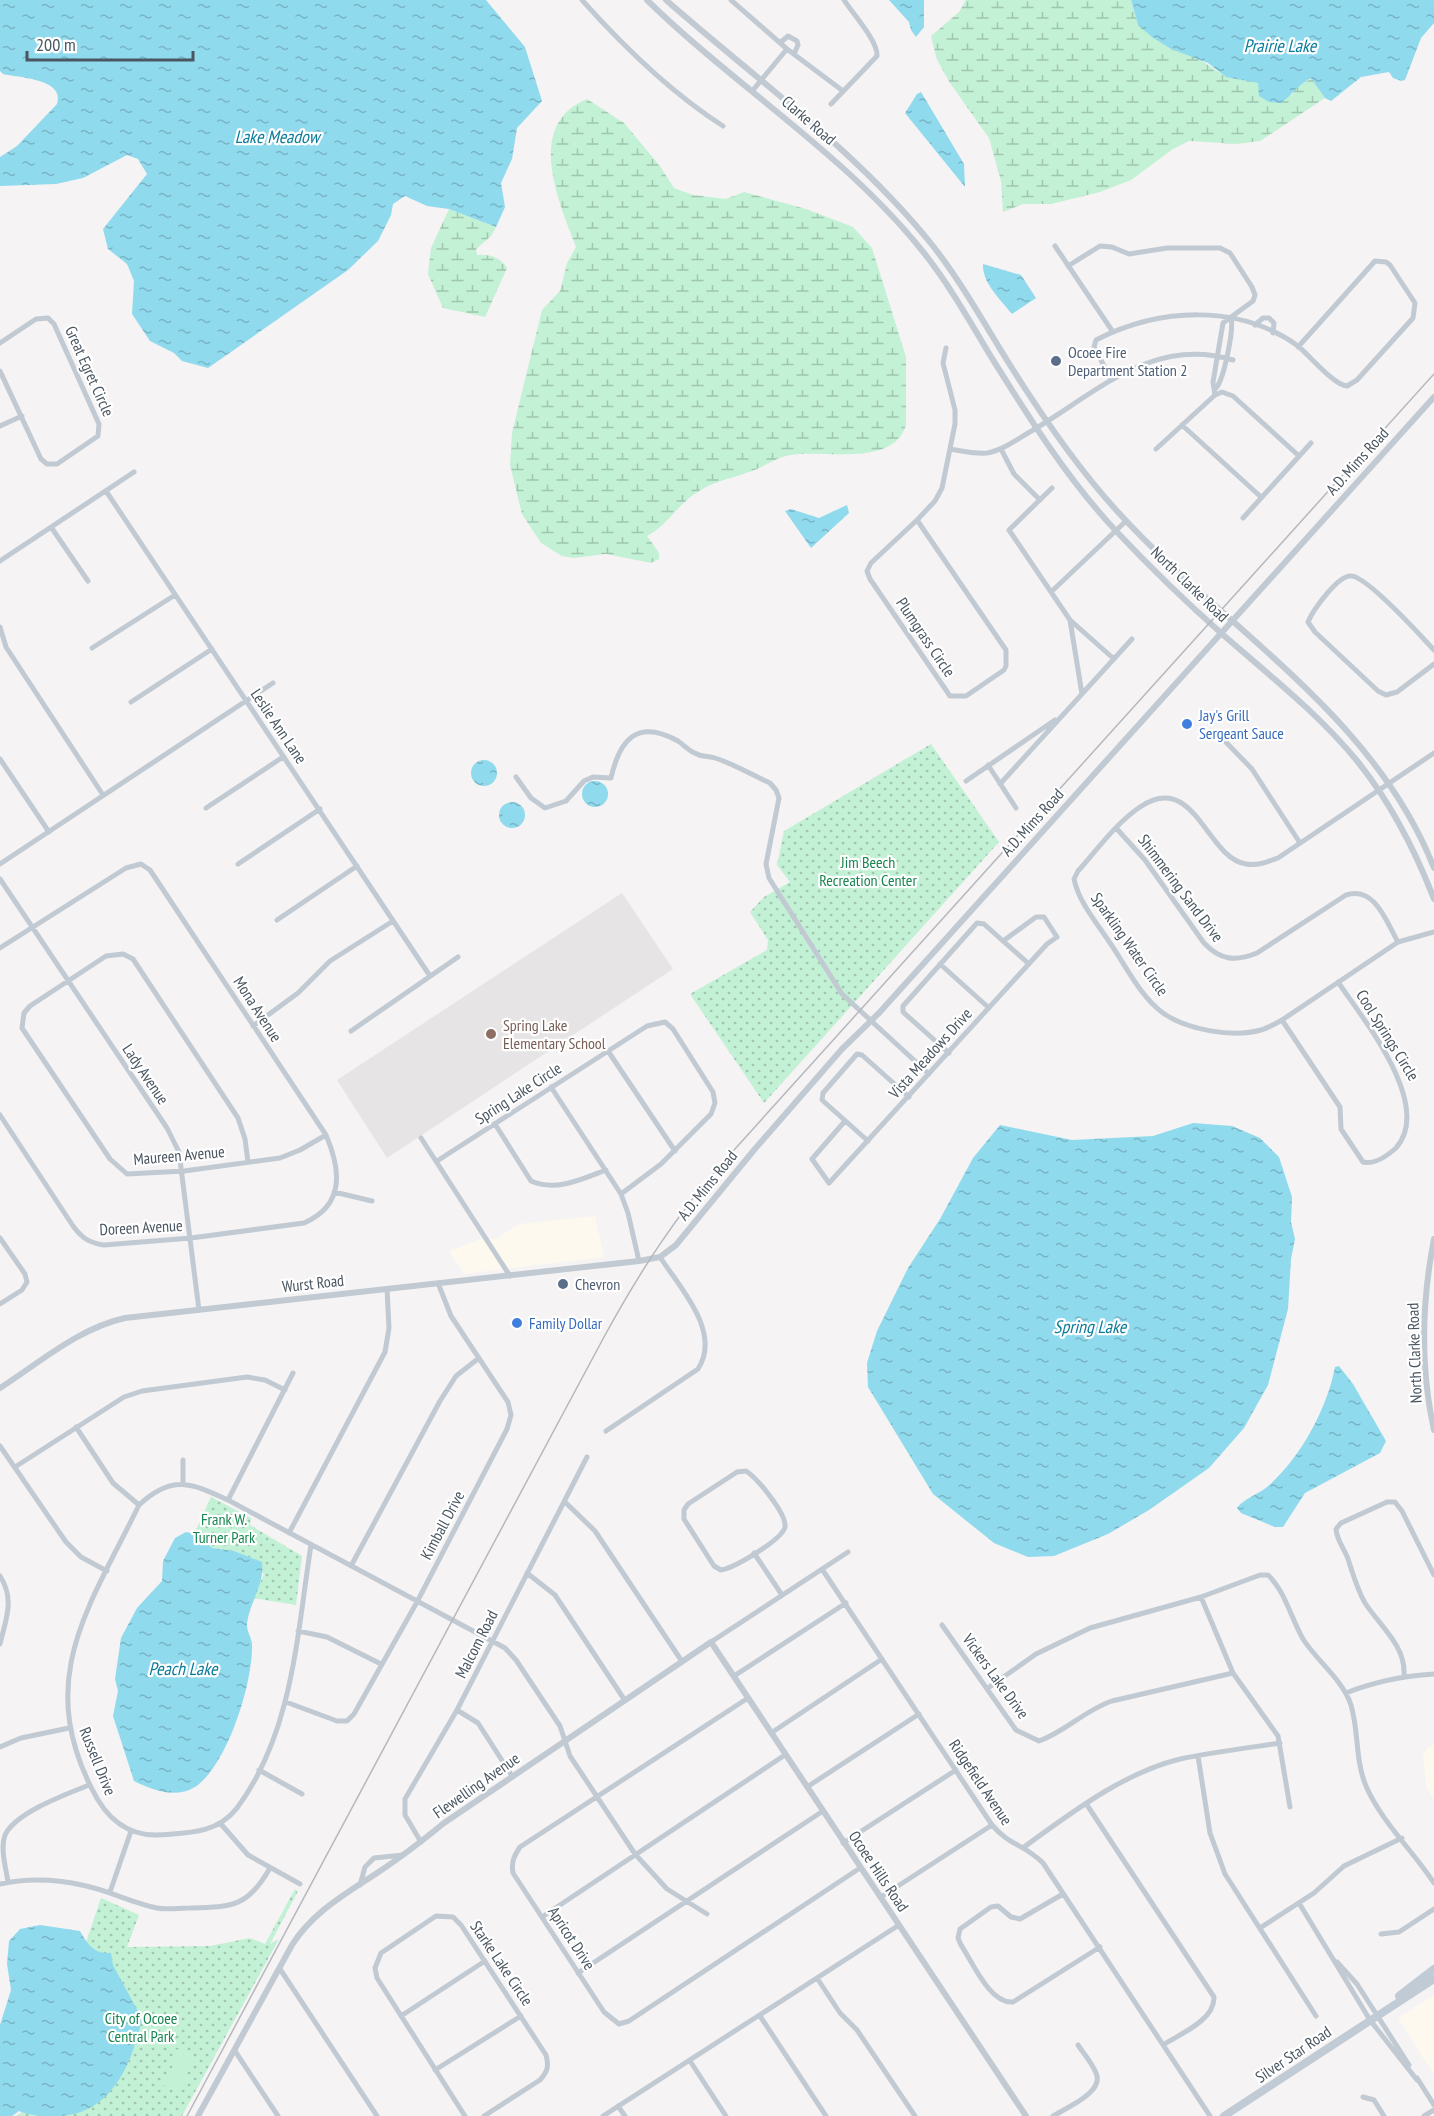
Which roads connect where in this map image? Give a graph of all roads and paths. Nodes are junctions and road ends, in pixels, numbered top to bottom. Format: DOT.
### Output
graph roads {
  1 [pos="585,0"];
  2 [pos="647,0"];
  3 [pos="666,0"];
  4 [pos="844,0"];
  5 [pos="734,1"];
  6 [pos="780,43"];
  7 [pos="787,49"];
  8 [pos="794,54"];
  9 [pos="760,80"];
  10 [pos="753,90"];
  11 [pos="843,91"];
  12 [pos="831,104"];
  13 [pos="723,126"];
  14 [pos="1055,246"];
  15 [pos="1068,266"];
  16 [pos="949,270"];
  17 [pos="940,275"];
  18 [pos="1231,318"];
  19 [pos="1255,325"];
  20 [pos="1113,332"];
  21 [pos="1274,333"];
  22 [pos="0,343"];
  23 [pos="1298,346"];
  24 [pos="946,348"];
  25 [pos="1218,357"];
  26 [pos="1229,359"];
  27 [pos="0,371"];
  28 [pos="1214,375"];
  29 [pos="1222,376"];
  30 [pos="1111,379"];
  31 [pos="1215,391"];
  32 [pos="1434,397"];
  33 [pos="22,416"];
  34 [pos="1047,422"];
  35 [pos="1182,425"];
  36 [pos="0,426"];
  37 [pos="1038,428"];
  38 [pos="1311,443"];
  39 [pos="950,448"];
  40 [pos="1000,449"];
  41 [pos="1156,449"];
  42 [pos="1299,456"];
  43 [pos="134,472"];
  44 [pos="1052,488"];
  45 [pos="106,491"];
  46 [pos="1261,497"];
  47 [pos="1040,500"];
  48 [pos="1243,518"];
  49 [pos="917,520"];
  50 [pos="1126,521"];
  51 [pos="51,527"];
  52 [pos="1116,531"];
  53 [pos="0,561"];
  54 [pos="88,580"];
  55 [pos="1051,592"];
  56 [pos="175,595"];
  57 [pos="1070,620"];
  58 [pos="1232,620"];
  59 [pos="0,627"];
  60 [pos="1221,633"];
  61 [pos="1132,639"];
  62 [pos="92,648"];
  63 [pos="212,650"];
  64 [pos="1434,650"];
  65 [pos="1114,659"];
  66 [pos="1434,664"];
  67 [pos="273,683"];
  68 [pos="1082,694"];
  69 [pos="246,701"];
  70 [pos="131,702"];
  71 [pos="1064,714"];
  72 [pos="1218,734"];
  73 [pos="1434,753"];
  74 [pos="283,757"];
  75 [pos="0,759"];
  76 [pos="988,765"];
  77 [pos="516,777"];
  78 [pos="966,781"];
  79 [pos="1000,784"];
  80 [pos="1389,784"];
  81 [pos="1379,790"];
  82 [pos="103,795"];
  83 [pos="207,808"];
  84 [pos="1016,808"];
  85 [pos="320,809"];
  86 [pos="1117,829"];
  87 [pos="49,831"];
  88 [pos="1300,843"];
  89 [pos="0,864"];
  90 [pos="238,864"];
  91 [pos="357,866"];
  92 [pos="1434,868"];
  93 [pos="0,879"];
  94 [pos="1434,899"];
  95 [pos="277,920"];
  96 [pos="393,921"];
  97 [pos="31,927"];
  98 [pos="1434,932"];
  99 [pos="1004,941"];
  100 [pos="1398,942"];
  101 [pos="0,948"];
  102 [pos="458,957"];
  103 [pos="940,964"];
  104 [pos="1029,964"];
  105 [pos="430,976"];
  106 [pos="68,981"];
  107 [pos="1338,982"];
  108 [pos="989,1008"];
  109 [pos="1282,1020"];
  110 [pos="870,1021"];
  111 [pos="253,1026"];
  112 [pos="351,1031"];
  113 [pos="608,1051"];
  114 [pos="949,1053"];
  115 [pos="929,1074"];
  116 [pos="551,1087"];
  117 [pos="909,1097"];
  118 [pos="0,1115"];
  119 [pos="845,1121"];
  120 [pos="495,1124"];
  121 [pos="326,1135"];
  122 [pos="421,1138"];
  123 [pos="868,1141"];
  124 [pos="675,1151"];
  125 [pos="437,1161"];
  126 [pos="248,1162"];
  127 [pos="606,1170"];
  128 [pos="184,1171"];
  129 [pos="334,1192"];
  130 [pos="621,1194"];
  131 [pos="372,1201"];
  132 [pos="0,1238"];
  133 [pos="191,1238"];
  134 [pos="1434,1239"];
  135 [pos="660,1257"];
  136 [pos="648,1260"];
  137 [pos="639,1261"];
  138 [pos="510,1276"];
  139 [pos="438,1283"];
  140 [pos="387,1289"];
  141 [pos="0,1304"];
  142 [pos="199,1310"];
  143 [pos="479,1358"];
  144 [pos="293,1373"];
  145 [pos="0,1388"];
  146 [pos="285,1390"];
  147 [pos="76,1428"];
  148 [pos="1434,1430"];
  149 [pos="606,1431"];
  150 [pos="0,1446"];
  151 [pos="588,1457"];
  152 [pos="183,1460"];
  153 [pos="15,1467"];
  154 [pos="183,1483"];
  155 [pos="228,1500"];
  156 [pos="565,1502"];
  157 [pos="139,1505"];
  158 [pos="289,1533"];
  159 [pos="311,1545"];
  160 [pos="848,1552"];
  161 [pos="754,1554"];
  162 [pos="1432,1564"];
  163 [pos="351,1566"];
  164 [pos="822,1569"];
  165 [pos="107,1571"];
  166 [pos="527,1572"];
  167 [pos="1434,1574"];
  168 [pos="0,1576"];
  169 [pos="782,1595"];
  170 [pos="1201,1597"];
  171 [pos="417,1602"];
  172 [pos="846,1603"];
  173 [pos="942,1625"];
  174 [pos="298,1631"];
  175 [pos="492,1642"];
  176 [pos="711,1642"];
  177 [pos="0,1644"];
  178 [pos="882,1659"];
  179 [pos="681,1660"];
  180 [pos="381,1664"];
  181 [pos="1233,1673"];
  182 [pos="1434,1674"];
  183 [pos="734,1676"];
  184 [pos="1404,1676"];
  185 [pos="988,1688"];
  186 [pos="1346,1693"];
  187 [pos="748,1698"];
  188 [pos="624,1699"];
  189 [pos="286,1702"];
  190 [pos="457,1710"];
  191 [pos="919,1714"];
  192 [pos="69,1728"];
  193 [pos="771,1733"];
  194 [pos="565,1740"];
  195 [pos="1280,1743"];
  196 [pos="0,1746"];
  197 [pos="785,1755"];
  198 [pos="1198,1756"];
  199 [pos="259,1770"];
  200 [pos="956,1770"];
  201 [pos="512,1776"];
  202 [pos="89,1785"];
  203 [pos="807,1787"];
  204 [pos="302,1794"];
  205 [pos="597,1797"];
  206 [pos="1087,1805"];
  207 [pos="1290,1807"];
  208 [pos="823,1811"];
  209 [pos="220,1822"];
  210 [pos="992,1825"];
  211 [pos="131,1832"];
  212 [pos="1402,1838"];
  213 [pos="422,1842"];
  214 [pos="843,1843"];
  215 [pos="1024,1847"];
  216 [pos="635,1854"];
  217 [pos="404,1855"];
  218 [pos="270,1868"];
  219 [pos="860,1868"];
  220 [pos="8,1882"];
  221 [pos="0,1884"];
  222 [pos="300,1884"];
  223 [pos="1434,1884"];
  224 [pos="360,1885"];
  225 [pos="110,1892"];
  226 [pos="1063,1894"];
  227 [pos="881,1898"];
  228 [pos="686,1902"];
  229 [pos="1299,1903"];
  230 [pos="1434,1909"];
  231 [pos="707,1914"];
  232 [pos="542,1917"];
  233 [pos="899,1925"];
  234 [pos="1260,1928"];
  235 [pos="1381,1934"];
  236 [pos="1100,1947"];
  237 [pos="1332,1956"];
  238 [pos="485,1961"];
  239 [pos="280,1969"];
  240 [pos="1434,1969"];
  241 [pos="578,1973"];
  242 [pos="817,1978"];
  243 [pos="1434,1979"];
  244 [pos="401,2016"];
  245 [pos="521,2016"];
  246 [pos="760,2016"];
  247 [pos="1316,2016"];
  248 [pos="1373,2017"];
  249 [pos="1078,2045"];
  250 [pos="1163,2045"];
  251 [pos="235,2050"];
  252 [pos="690,2061"];
  253 [pos="435,2070"];
  254 [pos="1363,2097"];
  255 [pos="1434,2104"];
  256 [pos="618,2106"];
  257 [pos="1434,2110"];
  258 [pos="198,2116"];
  259 [pos="278,2116"];
  260 [pos="377,2116"];
  261 [pos="465,2116"];
  262 [pos="484,2116"];
  263 [pos="603,2116"];
  264 [pos="625,2116"];
  265 [pos="726,2116"];
  266 [pos="826,2116"];
  267 [pos="915,2116"];
  268 [pos="1026,2116"];
  269 [pos="1053,2116"];
  270 [pos="1210,2116"];
  271 [pos="1224,2116"];
  272 [pos="1384,2116"];
  273 [pos="1424,2116"];
  1 -- 13 [label="street"];
  2 -- 10 [label="street, Clarke Road"];
  3 -- 9 [label="street, Clarke Road"];
  4 -- 11 [label="street"];
  5 -- 6 [label="street"];
  6 -- 7 [label="street"];
  6 -- 8 [label="street"];
  7 -- 8 [label="street"];
  7 -- 9 [label="street"];
  8 -- 11 [label="street"];
  9 -- 10 [label="street"];
  9 -- 16 [label="street, Clarke Road"];
  10 -- 17 [label="street, Clarke Road"];
  11 -- 12 [label="street"];
  14 -- 15 [label="street"];
  15 -- 18 [label="street"];
  15 -- 20 [label="street"];
  16 -- 34 [label="street, North Clarke Road"];
  17 -- 37 [label="street, North Clarke Road"];
  18 -- 19 [label="street"];
  18 -- 20 [label="street"];
  18 -- 25 [label="street"];
  18 -- 26 [label="street"];
  19 -- 21 [label="street"];
  19 -- 21 [label="street"];
  20 -- 30 [label="street"];
  21 -- 23 [label="street"];
  22 -- 33 [label="street, Great Egret Circle"];
  23 -- 23 [label="street"];
  24 -- 39 [label="street, Plumgrass Circle"];
  25 -- 26 [label="street"];
  25 -- 28 [label="street"];
  25 -- 30 [label="street"];
  26 -- 29 [label="street"];
  27 -- 33 [label="street, Great Egret Circle"];
  28 -- 29 [label="street"];
  28 -- 31 [label="street"];
  29 -- 31 [label="street"];
  30 -- 34 [label="street"];
  31 -- 35 [label="street"];
  31 -- 42 [label="street"];
  32 -- 58 [label="street, A.D. Mims Road"];
  33 -- 36 [label="street"];
  34 -- 37 [label="street"];
  34 -- 50 [label="street, North Clarke Road"];
  35 -- 41 [label="street"];
  35 -- 46 [label="street"];
  37 -- 40 [label="street"];
  37 -- 52 [label="street, North Clarke Road"];
  38 -- 42 [label="street"];
  39 -- 40 [label="street"];
  39 -- 49 [label="street, Plumgrass Circle"];
  40 -- 47 [label="street"];
  42 -- 46 [label="street"];
  43 -- 45 [label="street"];
  44 -- 47 [label="street"];
  45 -- 51 [label="street"];
  45 -- 56 [label="street, Leslie Ann Lane"];
  46 -- 48 [label="street"];
  47 -- 55 [label="street"];
  49 -- 49 [label="street, Plumgrass Circle"];
  50 -- 52 [label="street"];
  50 -- 58 [label="street, North Clarke Road"];
  51 -- 53 [label="street"];
  51 -- 54 [label="street"];
  52 -- 55 [label="street"];
  52 -- 60 [label="street, North Clarke Road"];
  55 -- 57 [label="street"];
  56 -- 62 [label="street"];
  56 -- 63 [label="street, Leslie Ann Lane"];
  57 -- 65 [label="street"];
  57 -- 68 [label="street"];
  58 -- 60 [label="street, A.D. Mims Road"];
  58 -- 80 [label="street, North Clarke Road"];
  59 -- 82 [label="street"];
  60 -- 81 [label="street, North Clarke Road"];
  60 -- 110 [label="street, A.D. Mims Road"];
  61 -- 65 [label="street"];
  63 -- 69 [label="street, Leslie Ann Lane"];
  63 -- 70 [label="street"];
  64 -- 66 [label="street"];
  65 -- 68 [label="street"];
  67 -- 69 [label="street"];
  68 -- 71 [label="street"];
  69 -- 74 [label="street, Leslie Ann Lane"];
  69 -- 82 [label="street"];
  71 -- 76 [label="street"];
  71 -- 79 [label="street"];
  72 -- 88 [label="street"];
  73 -- 80 [label="street, Sparkling Water Circle"];
  74 -- 83 [label="street"];
  74 -- 85 [label="street, Leslie Ann Lane"];
  75 -- 87 [label="street"];
  76 -- 78 [label="street"];
  76 -- 79 [label="street"];
  77 -- 110 [label="street"];
  79 -- 84 [label="street"];
  80 -- 81 [label="street, Sparkling Water Circle"];
  80 -- 92 [label="street, North Clarke Road"];
  81 -- 88 [label="street, Sparkling Water Circle"];
  81 -- 94 [label="street, North Clarke Road"];
  82 -- 87 [label="street"];
  85 -- 90 [label="street"];
  85 -- 91 [label="street, Leslie Ann Lane"];
  86 -- 88 [label="street, Sparkling Water Circle"];
  86 -- 100 [label="street, Shimmering Sand Drive"];
  86 -- 109 [label="street, Sparkling Water Circle"];
  87 -- 89 [label="street"];
  91 -- 95 [label="street"];
  91 -- 96 [label="street, Leslie Ann Lane"];
  93 -- 97 [label="street, Lady Avenue"];
  96 -- 105 [label="street, Leslie Ann Lane"];
  96 -- 111 [label="street"];
  97 -- 101 [label="street"];
  97 -- 106 [label="street, Lady Avenue"];
  97 -- 111 [label="street, Mona Avenue"];
  98 -- 100 [label="street, Sparkling Water Circle"];
  99 -- 103 [label="street"];
  99 -- 104 [label="street"];
  99 -- 104 [label="street, Vista Meadows Drive"];
  100 -- 107 [label="street, Sparkling Water Circle"];
  102 -- 105 [label="street"];
  103 -- 108 [label="street"];
  103 -- 114 [label="street"];
  104 -- 108 [label="street, Vista Meadows Drive"];
  105 -- 112 [label="street"];
  106 -- 126 [label="street"];
  106 -- 128 [label="street, Lady Avenue"];
  106 -- 128 [label="street, Maureen Avenue"];
  107 -- 109 [label="street, Sparkling Water Circle"];
  107 -- 109 [label="street, Cool Springs Circle"];
  108 -- 114 [label="street, Vista Meadows Drive"];
  110 -- 115 [label="street"];
  110 -- 135 [label="street, A.D. Mims Road"];
  111 -- 121 [label="street, Mona Avenue"];
  113 -- 116 [label="street, Spring Lake Circle"];
  113 -- 124 [label="street"];
  113 -- 124 [label="street, Spring Lake Circle"];
  114 -- 115 [label="street, Vista Meadows Drive"];
  115 -- 117 [label="street, Vista Meadows Drive"];
  116 -- 120 [label="street, Spring Lake Circle"];
  116 -- 127 [label="street"];
  117 -- 119 [label="street"];
  117 -- 123 [label="street, Vista Meadows Drive"];
  118 -- 133 [label="street, Doreen Avenue"];
  119 -- 123 [label="street"];
  119 -- 123 [label="street, Vista Meadows Drive"];
  120 -- 125 [label="street, Spring Lake Circle"];
  120 -- 127 [label="street"];
  121 -- 126 [label="street, Maureen Avenue"];
  121 -- 129 [label="street, Mona Avenue"];
  122 -- 125 [label="street"];
  124 -- 130 [label="street, Spring Lake Circle"];
  125 -- 138 [label="street"];
  126 -- 128 [label="street, Maureen Avenue"];
  127 -- 130 [label="street"];
  128 -- 133 [label="street, Lady Avenue"];
  129 -- 131 [label="street"];
  129 -- 133 [label="street, Doreen Avenue"];
  130 -- 137 [label="street"];
  132 -- 141 [label="street"];
  133 -- 142 [label="street, Lady Avenue"];
  134 -- 148 [label="street, North Clarke Road"];
  135 -- 136 [label="street, A.D. Mims Road"];
  135 -- 149 [label="street"];
  136 -- 137 [label="street, Wurst Road"];
  137 -- 138 [label="street, Wurst Road"];
  138 -- 139 [label="street, Wurst Road"];
  139 -- 140 [label="street, Wurst Road"];
  139 -- 143 [label="street, Kimball Drive"];
  140 -- 142 [label="street, Wurst Road"];
  140 -- 158 [label="street"];
  142 -- 145 [label="street, Wurst Road"];
  143 -- 163 [label="street"];
  143 -- 171 [label="street, Kimball Drive"];
  144 -- 146 [label="street"];
  146 -- 147 [label="street"];
  146 -- 155 [label="street"];
  147 -- 153 [label="street"];
  147 -- 157 [label="street"];
  150 -- 153 [label="street"];
  151 -- 156 [label="street, Malcom Road"];
  152 -- 154 [label="street"];
  153 -- 165 [label="street"];
  154 -- 155 [label="street"];
  154 -- 157 [label="street, Russell Drive"];
  155 -- 158 [label="street"];
  156 -- 166 [label="street, Malcom Road"];
  156 -- 179 [label="street"];
  157 -- 165 [label="street, Russell Drive"];
  158 -- 159 [label="street"];
  159 -- 163 [label="street"];
  159 -- 174 [label="street"];
  160 -- 164 [label="street, Flewelling Avenue"];
  161 -- 161 [label="street"];
  161 -- 169 [label="street"];
  162 -- 167 [label="street"];
  162 -- 184 [label="street"];
  163 -- 171 [label="street"];
  164 -- 169 [label="street, Flewelling Avenue"];
  164 -- 172 [label="street, Ridgefield Avenue"];
  165 -- 192 [label="street, Russell Drive"];
  166 -- 175 [label="street, Malcom Road"];
  166 -- 188 [label="street"];
  168 -- 177 [label="street"];
  169 -- 176 [label="street, Flewelling Avenue"];
  170 -- 181 [label="street"];
  170 -- 185 [label="street"];
  170 -- 186 [label="street"];
  171 -- 175 [label="street"];
  171 -- 180 [label="street, Kimball Drive"];
  172 -- 178 [label="street, Ridgefield Avenue"];
  172 -- 183 [label="street"];
  173 -- 185 [label="street, Vickers Lake Drive"];
  174 -- 180 [label="street"];
  174 -- 189 [label="street"];
  175 -- 190 [label="street, Malcom Road"];
  175 -- 194 [label="street"];
  176 -- 179 [label="street, Flewelling Avenue"];
  176 -- 183 [label="street, Ocoee Hills Road"];
  178 -- 191 [label="street, Ridgefield Avenue"];
  178 -- 193 [label="street"];
  179 -- 188 [label="street, Flewelling Avenue"];
  180 -- 189 [label="street, Kimball Drive"];
  181 -- 185 [label="street, Vickers Lake Drive"];
  181 -- 195 [label="street"];
  182 -- 184 [label="street"];
  183 -- 187 [label="street, Ocoee Hills Road"];
  184 -- 186 [label="street"];
  186 -- 212 [label="street"];
  187 -- 193 [label="street, Ocoee Hills Road"];
  187 -- 205 [label="street, Apricot Drive"];
  188 -- 194 [label="street, Flewelling Avenue"];
  189 -- 199 [label="street"];
  190 -- 201 [label="street"];
  190 -- 213 [label="street, Malcom Road"];
  191 -- 200 [label="street, Ridgefield Avenue"];
  191 -- 203 [label="street"];
  192 -- 196 [label="street"];
  192 -- 202 [label="street, Russell Drive"];
  193 -- 197 [label="street, Ocoee Hills Road"];
  194 -- 201 [label="street, Flewelling Avenue"];
  194 -- 205 [label="street"];
  195 -- 198 [label="street"];
  195 -- 207 [label="street"];
  197 -- 203 [label="street, Ocoee Hills Road"];
  197 -- 216 [label="street"];
  198 -- 206 [label="street"];
  198 -- 234 [label="street"];
  199 -- 204 [label="street"];
  199 -- 209 [label="street"];
  200 -- 210 [label="street, Ridgefield Avenue"];
  200 -- 214 [label="street"];
  201 -- 213 [label="street, Flewelling Avenue"];
  202 -- 211 [label="street, Russell Drive"];
  202 -- 220 [label="street"];
  203 -- 208 [label="street, Ocoee Hills Road"];
  205 -- 216 [label="street"];
  205 -- 232 [label="street, Apricot Drive"];
  206 -- 215 [label="street"];
  206 -- 250 [label="street"];
  208 -- 214 [label="street, Ocoee Hills Road"];
  208 -- 228 [label="street"];
  209 -- 211 [label="street"];
  209 -- 218 [label="street"];
  210 -- 215 [label="street, Ridgefield Avenue"];
  210 -- 227 [label="street"];
  211 -- 225 [label="street"];
  212 -- 223 [label="street"];
  212 -- 229 [label="street"];
  213 -- 217 [label="street, Flewelling Avenue"];
  214 -- 219 [label="street, Ocoee Hills Road"];
  215 -- 226 [label="street, Ridgefield Avenue"];
  216 -- 228 [label="street"];
  216 -- 232 [label="street"];
  217 -- 224 [label="street, Flewelling Avenue"];
  217 -- 224 [label="street"];
  218 -- 222 [label="street"];
  218 -- 225 [label="street"];
  219 -- 227 [label="street, Ocoee Hills Road"];
  219 -- 241 [label="street, Apricot Drive"];
  220 -- 221 [label="street"];
  220 -- 225 [label="street"];
  224 -- 239 [label="street, Flewelling Avenue"];
  226 -- 236 [label="street, Ridgefield Avenue"];
  226 -- 236 [label="street"];
  227 -- 233 [label="street, Ocoee Hills Road"];
  228 -- 231 [label="street"];
  228 -- 241 [label="street"];
  229 -- 234 [label="street"];
  229 -- 237 [label="street"];
  230 -- 235 [label="street"];
  232 -- 241 [label="street, Apricot Drive"];
  233 -- 242 [label="street"];
  233 -- 268 [label="street, Ocoee Hills Road"];
  234 -- 247 [label="street"];
  236 -- 250 [label="street, Ridgefield Avenue"];
  237 -- 248 [label="street"];
  237 -- 248 [label="street"];
  238 -- 244 [label="street"];
  238 -- 244 [label="street, Starke Lake Circle"];
  238 -- 245 [label="street, Starke Lake Circle"];
  239 -- 251 [label="street, Flewelling Avenue"];
  239 -- 260 [label="street"];
  240 -- 248 [label="main road, Silver Star Road"];
  242 -- 246 [label="street"];
  242 -- 267 [label="street"];
  243 -- 248 [label="main road, Silver Star Road"];
  244 -- 253 [label="street, Starke Lake Circle"];
  245 -- 253 [label="street"];
  245 -- 262 [label="street, Starke Lake Circle"];
  246 -- 252 [label="street"];
  246 -- 266 [label="street"];
  248 -- 255 [label="street"];
  248 -- 271 [label="main road, Silver Star Road"];
  249 -- 269 [label="street"];
  250 -- 270 [label="street, Ridgefield Avenue"];
  251 -- 258 [label="street, Flewelling Avenue"];
  251 -- 259 [label="street"];
  252 -- 256 [label="street"];
  252 -- 265 [label="street"];
  253 -- 261 [label="street, Starke Lake Circle"];
  254 -- 272 [label="street"];
  256 -- 263 [label="street"];
  256 -- 264 [label="street"];
  257 -- 273 [label="street"];
}
